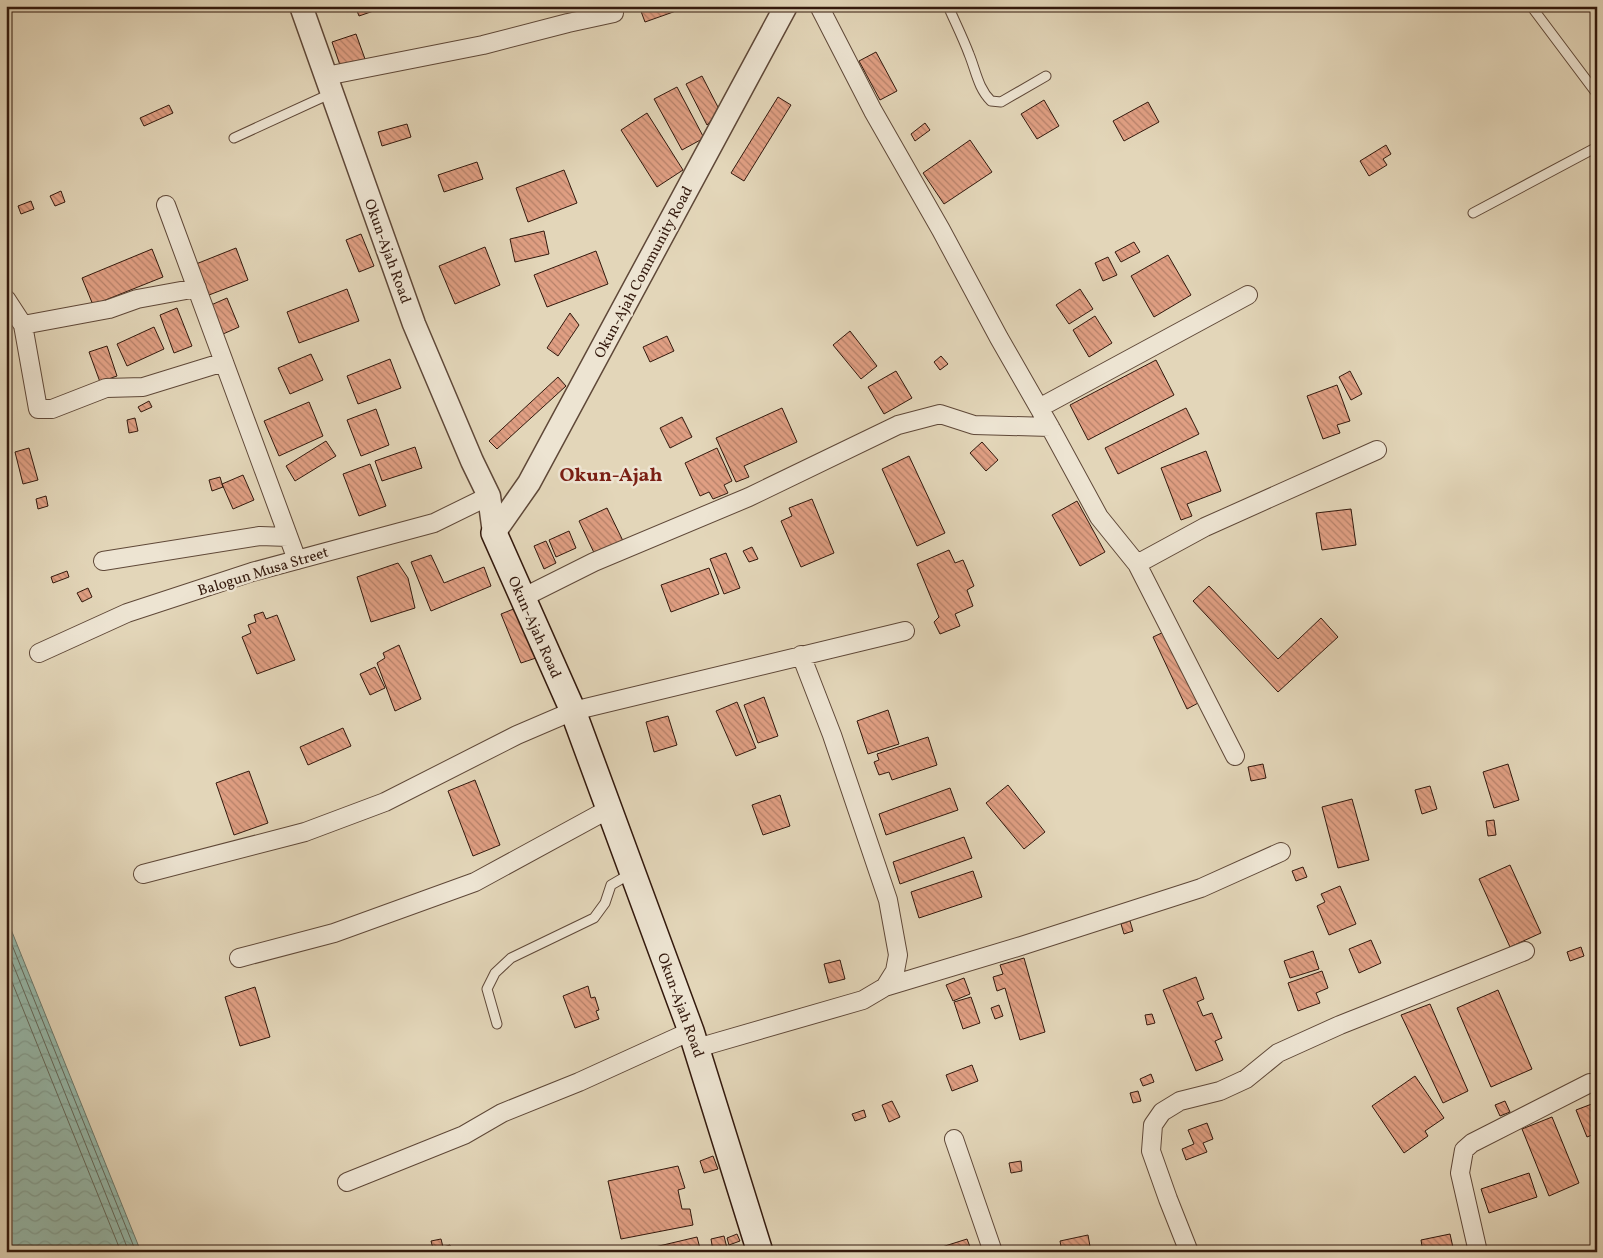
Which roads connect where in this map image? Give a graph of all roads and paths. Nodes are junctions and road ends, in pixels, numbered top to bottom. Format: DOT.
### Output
graph roads {
  1 [pos="301,6"];
  2 [pos="786,6"];
  3 [pos="819,6"];
  4 [pos="948,6"];
  5 [pos="1531,6"];
  6 [pos="614,13"];
  7 [pos="1046,76"];
  8 [pos="329,84"];
  9 [pos="1597,94"];
  10 [pos="234,138"];
  11 [pos="1597,147"];
  12 [pos="166,205"];
  13 [pos="1473,213"];
  14 [pos="196,288"];
  15 [pos="1248,295"];
  16 [pos="6,299"];
  17 [pos="23,325"];
  18 [pos="224,362"];
  19 [pos="1039,408"];
  20 [pos="1050,427"];
  21 [pos="1377,450"];
  22 [pos="529,483"];
  23 [pos="489,496"];
  24 [pos="494,533"];
  25 [pos="288,537"];
  26 [pos="297,560"];
  27 [pos="103,561"];
  28 [pos="1137,564"];
  29 [pos="522,598"];
  30 [pos="905,631"];
  31 [pos="39,653"];
  32 [pos="802,655"];
  33 [pos="573,711"];
  34 [pos="1235,756"];
  35 [pos="609,809"];
  36 [pos="1280,852"];
  37 [pos="632,872"];
  38 [pos="143,874"];
  39 [pos="1525,951"];
  40 [pos="239,958"];
  41 [pos="885,987"];
  42 [pos="497,1024"];
  43 [pos="694,1039"];
  44 [pos="1590,1083"];
  45 [pos="954,1139"];
  46 [pos="347,1182"];
  47 [pos="760,1252"];
  48 [pos="993,1252"];
  49 [pos="1189,1252"];
  50 [pos="1478,1252"];
  1 -- 8 [label="street, Okun-Ajah Road"];
  2 -- 22 [label="street, Okun-Ajah Community Road"];
  3 -- 19 [label="street"];
  4 -- 7 [label="lane"];
  5 -- 9 [label="lane"];
  6 -- 8 [label="street"];
  8 -- 10 [label="lane"];
  8 -- 23 [label="street, Okun-Ajah Road"];
  11 -- 13 [label="lane"];
  12 -- 14 [label="street"];
  14 -- 17 [label="street"];
  14 -- 18 [label="street"];
  15 -- 19 [label="street"];
  16 -- 17 [label="street"];
  17 -- 18 [label="street"];
  18 -- 25 [label="street"];
  19 -- 20 [label="street"];
  20 -- 28 [label="street"];
  20 -- 29 [label="street"];
  21 -- 28 [label="street"];
  22 -- 23 [label="street"];
  22 -- 24 [label="street, Okun-Ajah Community Road"];
  23 -- 24 [label="street, Okun-Ajah Road"];
  23 -- 26 [label="street, Balogun Musa Street"];
  24 -- 29 [label="main road, Okun-Ajah Road"];
  25 -- 26 [label="street"];
  25 -- 27 [label="street"];
  26 -- 31 [label="street, Balogun Musa Street"];
  28 -- 34 [label="street"];
  29 -- 33 [label="main road, Okun-Ajah Road"];
  30 -- 32 [label="street"];
  32 -- 33 [label="street"];
  32 -- 41 [label="street"];
  33 -- 35 [label="main road, Okun-Ajah Road"];
  33 -- 38 [label="street"];
  35 -- 37 [label="main road, Okun-Ajah Road"];
  35 -- 40 [label="street"];
  36 -- 41 [label="street"];
  37 -- 42 [label="lane"];
  37 -- 43 [label="main road, Okun-Ajah Road"];
  39 -- 49 [label="street"];
  41 -- 43 [label="street"];
  43 -- 46 [label="street"];
  43 -- 47 [label="main road, Okun-Ajah Road"];
  44 -- 50 [label="street"];
  45 -- 48 [label="street"];
}
